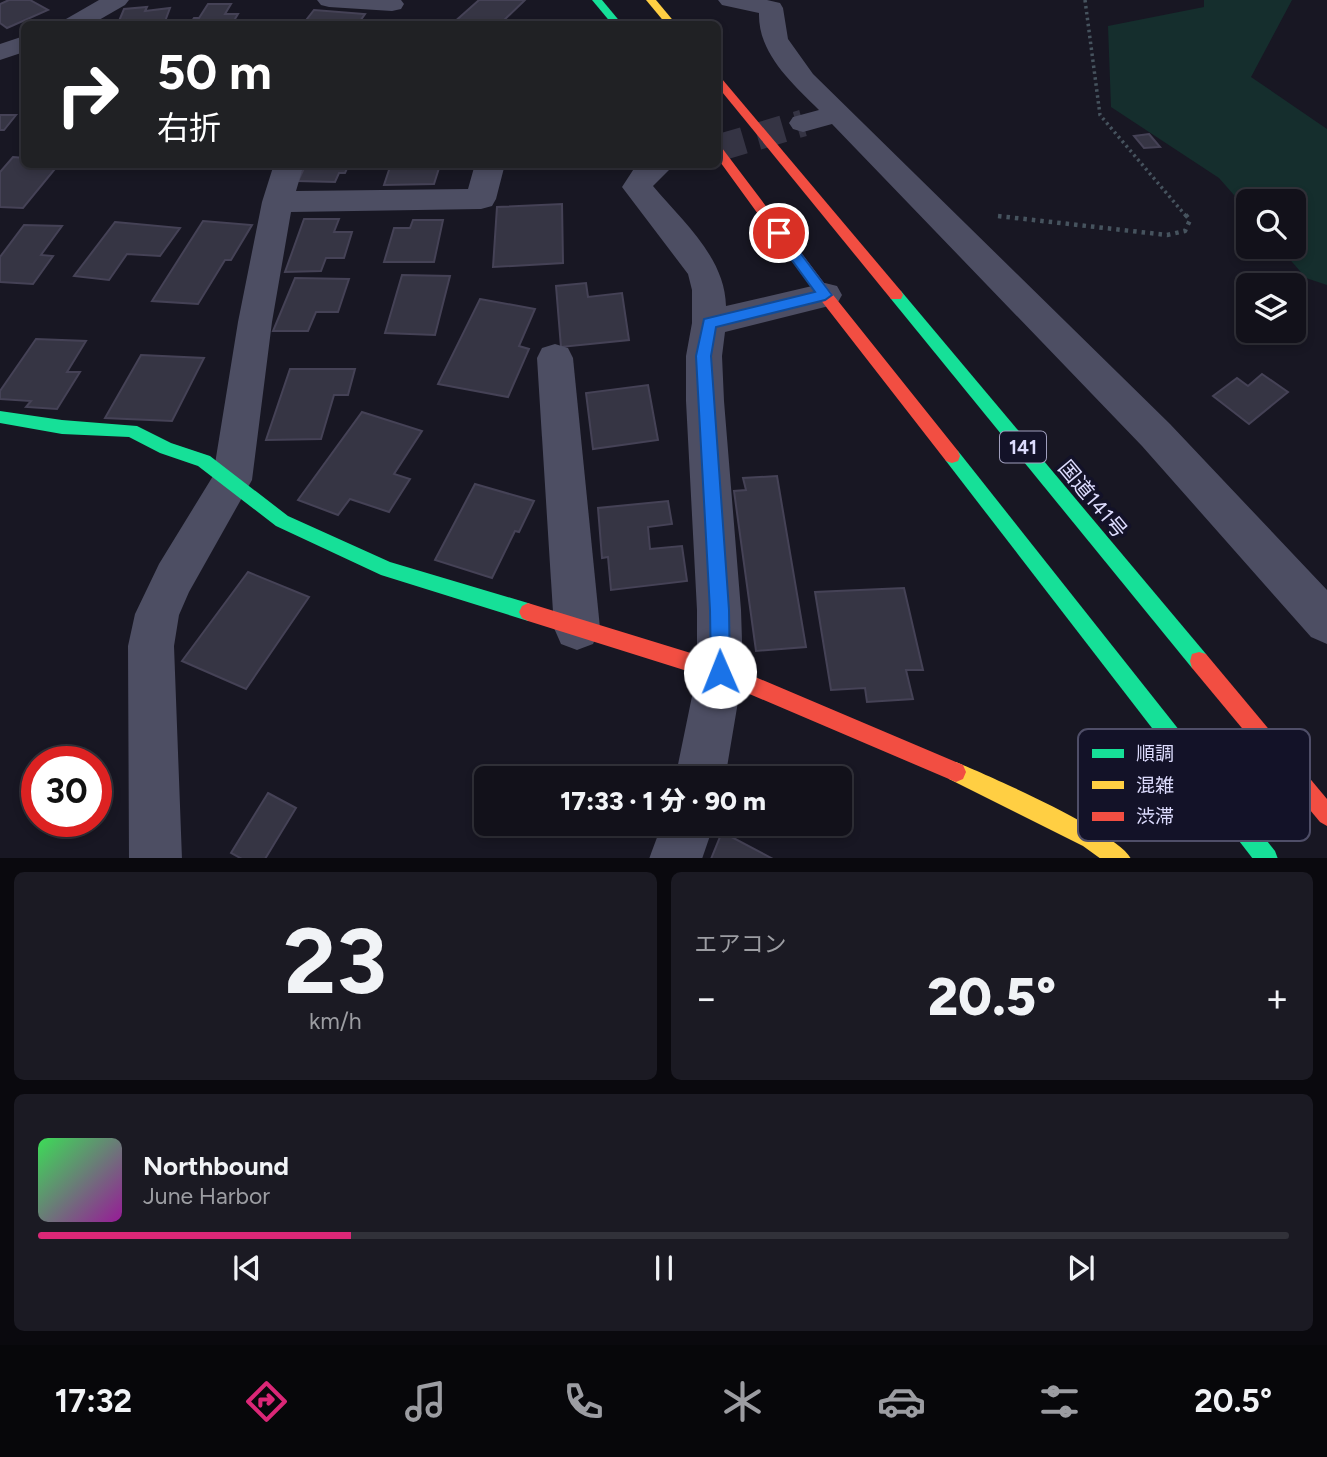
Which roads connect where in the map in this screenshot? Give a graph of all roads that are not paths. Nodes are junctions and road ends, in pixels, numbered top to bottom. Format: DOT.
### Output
graph roads {
  1 [pos="117,0"];
  2 [pos="329,0"];
  3 [pos="597,0"];
  4 [pos="730,0"];
  5 [pos="656,1"];
  6 [pos="394,2"];
  7 [pos="774,4"];
  8 [pos="80,21"];
  9 [pos="378,21"];
  10 [pos="614,21"];
  11 [pos="669,21"];
  12 [pos="21,45"];
  13 [pos="0,52"];
  14 [pos="721,85"];
  15 [pos="838,114"];
  16 [pos="803,123"];
  17 [pos="721,155"];
  18 [pos="288,168"];
  19 [pos="489,168"];
  20 [pos="652,168"];
  21 [pos="277,202"];
  22 [pos="825,295"];
  23 [pos="709,323"];
  24 [pos="555,358"];
  25 [pos="0,417"];
  26 [pos="232,480"];
  27 [pos="1327,622"];
  28 [pos="577,628"];
  29 [pos="720,672"];
  30 [pos="1165,729"];
  31 [pos="1256,729"];
  32 [pos="702,766"];
  33 [pos="1310,795"];
  34 [pos="1327,815"];
  35 [pos="1078,832"];
  36 [pos="684,836"];
  37 [pos="1095,841"];
  38 [pos="1253,841"];
  39 [pos="156,858"];
  40 [pos="675,858"];
  41 [pos="1118,858"];
  42 [pos="1266,858"];
  1 -- 8 [label="street"];
  2 -- 6 [label="street"];
  3 -- 10 [label="main road"];
  4 -- 7 [label="street"];
  5 -- 11 [label="main road"];
  6 -- 9 [label="street"];
  7 -- 15 [label="street"];
  12 -- 13 [label="street"];
  14 -- 31 [label="main road, 国道141号 / 141"];
  15 -- 16 [label="street"];
  15 -- 27 [label="street"];
  17 -- 22 [label="main road"];
  18 -- 21 [label="street"];
  19 -- 21 [label="street"];
  20 -- 23 [label="street"];
  21 -- 26 [label="street"];
  22 -- 23 [label="street"];
  22 -- 30 [label="main road"];
  23 -- 29 [label="street"];
  24 -- 28 [label="street"];
  25 -- 26 [label="main road"];
  26 -- 28 [label="main road"];
  26 -- 39 [label="street"];
  28 -- 29 [label="main road"];
  29 -- 32 [label="street"];
  29 -- 35 [label="main road"];
  33 -- 34 [label="main road, 国道141号 / 141"];
  36 -- 40 [label="street"];
  37 -- 41 [label="main road"];
  38 -- 42 [label="main road"];
}
